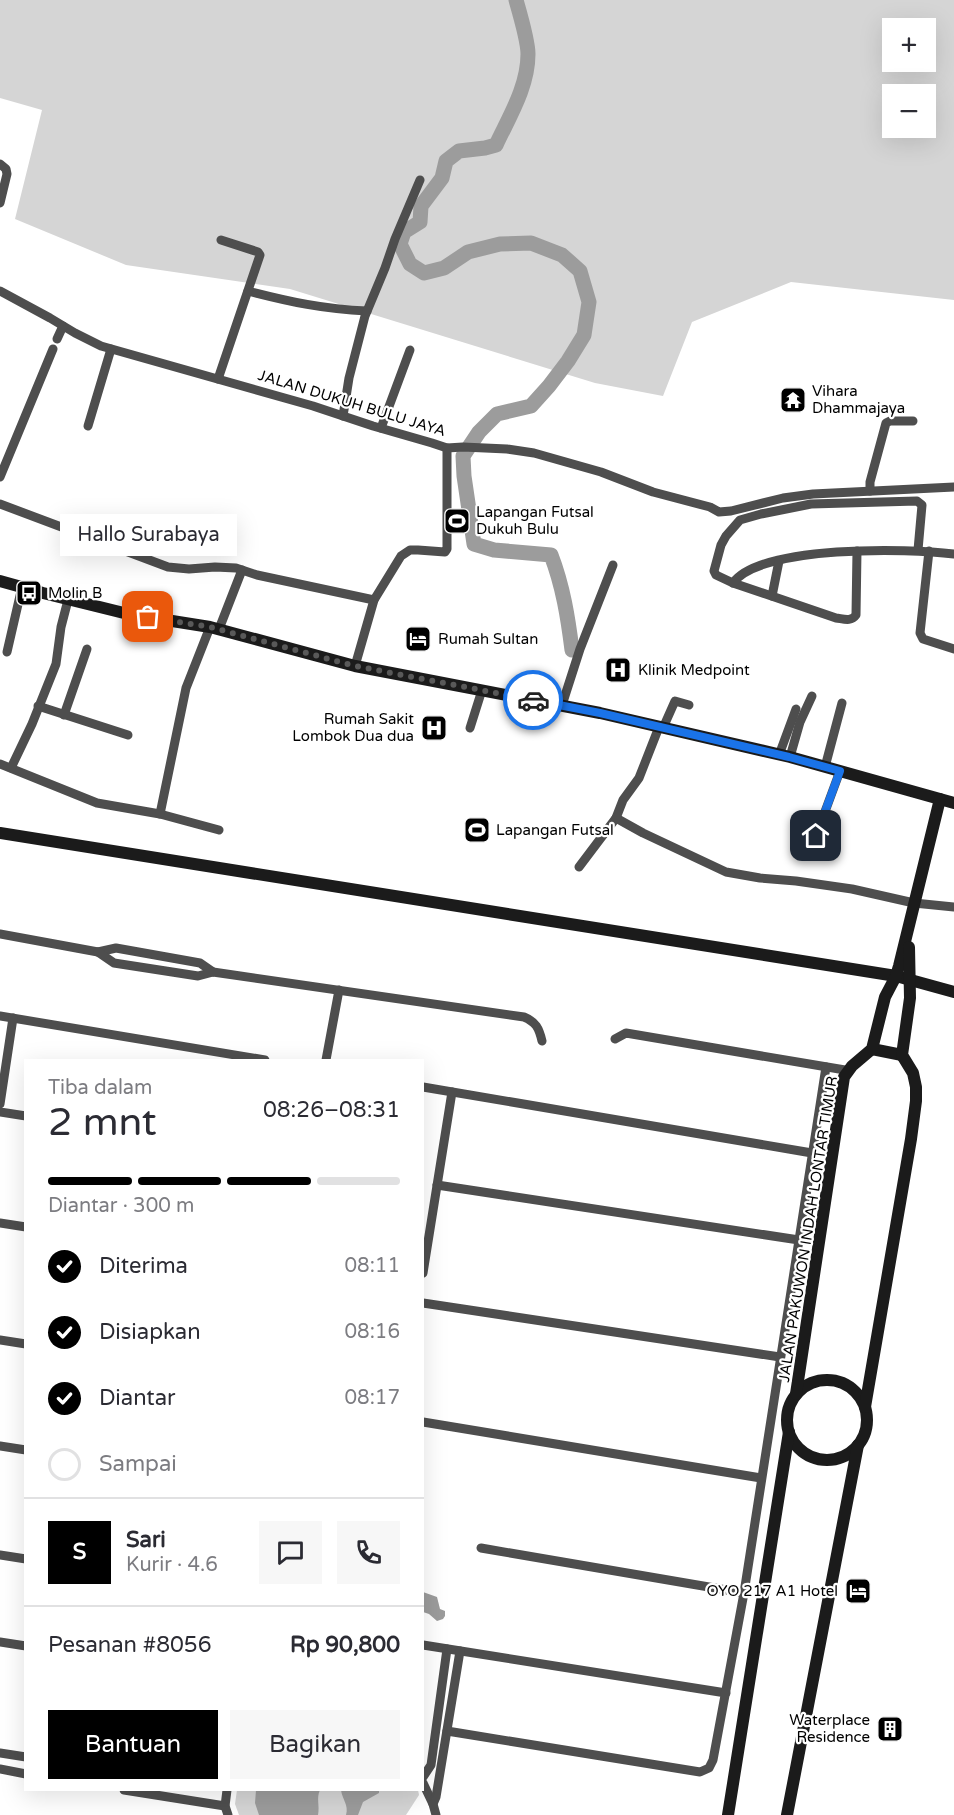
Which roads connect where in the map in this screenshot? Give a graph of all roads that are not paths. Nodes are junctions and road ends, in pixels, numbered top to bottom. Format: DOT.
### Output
graph roads {
  1 [pos="0,164"];
  2 [pos="420,180"];
  3 [pos="0,203"];
  4 [pos="222,240"];
  5 [pos="0,291"];
  6 [pos="248,291"];
  7 [pos="368,311"];
  8 [pos="63,326"];
  9 [pos="57,339"];
  10 [pos="53,349"];
  11 [pos="111,349"];
  12 [pos="410,350"];
  13 [pos="218,380"];
  14 [pos="343,416"];
  15 [pos="913,421"];
  16 [pos="88,426"];
  17 [pos="381,428"];
  18 [pos="447,448"];
  19 [pos="0,477"];
  20 [pos="954,487"];
  21 [pos="870,491"];
  22 [pos="0,504"];
  23 [pos="918,550"];
  24 [pos="857,551"];
  25 [pos="929,551"];
  26 [pos="954,554"];
  27 [pos="779,561"];
  28 [pos="613,565"];
  29 [pos="242,570"];
  30 [pos="0,581"];
  31 [pos="733,583"];
  32 [pos="22,587"];
  33 [pos="772,596"];
  34 [pos="68,600"];
  35 [pos="374,600"];
  36 [pos="215,628"];
  37 [pos="87,649"];
  38 [pos="954,649"];
  39 [pos="6,652"];
  40 [pos="355,666"];
  41 [pos="482,690"];
  42 [pos="812,696"];
  43 [pos="842,703"];
  44 [pos="561,705"];
  45 [pos="689,705"];
  46 [pos="38,706"];
  47 [pos="796,709"];
  48 [pos="64,715"];
  49 [pos="470,728"];
  50 [pos="661,728"];
  51 [pos="128,735"];
  52 [pos="784,756"];
  53 [pos="0,764"];
  54 [pos="826,764"];
  55 [pos="11,768"];
  56 [pos="840,771"];
  57 [pos="948,801"];
  58 [pos="160,814"];
  59 [pos="616,818"];
  60 [pos="219,830"];
  61 [pos="0,833"];
  62 [pos="816,836"];
  63 [pos="579,867"];
  64 [pos="917,904"];
  65 [pos="954,906"];
  66 [pos="0,934"];
  67 [pos="98,952"];
  68 [pos="213,972"];
  69 [pos="896,976"];
  70 [pos="909,980"];
  71 [pos="339,990"];
  72 [pos="952,992"];
  73 [pos="910,998"];
  74 [pos="0,1016"];
  75 [pos="13,1018"];
  76 [pos="615,1039"];
  77 [pos="542,1041"];
  78 [pos="872,1049"];
  79 [pos="902,1055"];
  80 [pos="259,1059"];
  81 [pos="326,1059"];
  82 [pos="826,1067"];
  83 [pos="844,1077"];
  84 [pos="424,1087"];
  85 [pos="452,1092"];
  86 [pos="0,1104"];
  87 [pos="0,1112"];
  88 [pos="24,1116"];
  89 [pos="812,1154"];
  90 [pos="437,1185"];
  91 [pos="0,1223"];
  92 [pos="24,1227"];
  93 [pos="799,1240"];
  94 [pos="424,1267"];
  95 [pos="424,1303"];
  96 [pos="0,1340"];
  97 [pos="24,1344"];
  98 [pos="780,1357"];
  99 [pos="796,1394"];
  100 [pos="865,1407"];
  101 [pos="424,1422"];
  102 [pos="789,1432"];
  103 [pos="858,1445"];
  104 [pos="0,1446"];
  105 [pos="24,1450"];
  106 [pos="761,1478"];
  107 [pos="481,1548"];
  108 [pos="0,1555"];
  109 [pos="24,1559"];
  110 [pos="744,1593"];
  111 [pos="0,1642"];
  112 [pos="424,1645"];
  113 [pos="24,1646"];
  114 [pos="447,1649"];
  115 [pos="460,1651"];
  116 [pos="726,1693"];
  117 [pos="447,1731"];
  118 [pos="0,1753"];
  119 [pos="24,1757"];
  120 [pos="0,1769"];
  121 [pos="24,1774"];
  122 [pos="424,1776"];
  123 [pos="424,1786"];
  124 [pos="129,1791"];
  125 [pos="226,1791"];
  126 [pos="433,1804"];
  127 [pos="226,1810"];
  128 [pos="426,1815"];
  129 [pos="435,1815"];
  130 [pos="728,1815"];
  131 [pos="787,1815"];
  1 -- 3 [label="street"];
  2 -- 7 [label="street"];
  4 -- 6 [label="street"];
  5 -- 8 [label="street, JALAN DUKUH BULU JAYA"];
  6 -- 7 [label="street"];
  6 -- 13 [label="street"];
  7 -- 14 [label="street"];
  8 -- 9 [label="street"];
  8 -- 11 [label="street, JALAN DUKUH BULU JAYA"];
  10 -- 19 [label="street"];
  11 -- 13 [label="street, JALAN DUKUH BULU JAYA"];
  11 -- 16 [label="street"];
  12 -- 17 [label="street"];
  13 -- 14 [label="street, JALAN DUKUH BULU JAYA"];
  14 -- 17 [label="street, JALAN DUKUH BULU JAYA"];
  15 -- 21 [label="street"];
  17 -- 18 [label="street, JALAN DUKUH BULU JAYA"];
  18 -- 21 [label="street, JALAN DUKUH BULU JAYA"];
  18 -- 35 [label="street"];
  20 -- 21 [label="street, JALAN DUKUH BULU JAYA"];
  22 -- 29 [label="street"];
  23 -- 24 [label="street"];
  23 -- 25 [label="street"];
  23 -- 31 [label="street"];
  24 -- 27 [label="street"];
  24 -- 33 [label="street"];
  25 -- 26 [label="street"];
  25 -- 38 [label="street"];
  27 -- 31 [label="street"];
  27 -- 33 [label="street"];
  28 -- 44 [label="street"];
  29 -- 35 [label="street"];
  29 -- 36 [label="street"];
  30 -- 32 [label="street"];
  31 -- 33 [label="street"];
  32 -- 34 [label="street"];
  32 -- 39 [label="street"];
  34 -- 36 [label="street"];
  34 -- 46 [label="street"];
  35 -- 40 [label="street"];
  36 -- 40 [label="street"];
  36 -- 58 [label="street"];
  37 -- 48 [label="street"];
  40 -- 41 [label="street"];
  41 -- 44 [label="street"];
  41 -- 49 [label="street"];
  42 -- 52 [label="street"];
  43 -- 54 [label="street"];
  44 -- 50 [label="street"];
  45 -- 50 [label="street"];
  46 -- 48 [label="street"];
  46 -- 55 [label="street"];
  47 -- 52 [label="street"];
  48 -- 51 [label="street"];
  50 -- 52 [label="street"];
  50 -- 59 [label="street"];
  52 -- 54 [label="street"];
  53 -- 55 [label="street"];
  54 -- 56 [label="street"];
  55 -- 58 [label="street"];
  56 -- 57 [label="street"];
  56 -- 62 [label="street"];
  57 -- 64 [label="street"];
  58 -- 60 [label="street"];
  59 -- 63 [label="street"];
  59 -- 64 [label="street"];
  61 -- 69 [label="street"];
  64 -- 65 [label="street"];
  64 -- 69 [label="street"];
  64 -- 70 [label="street"];
  66 -- 67 [label="street"];
  67 -- 68 [label="street"];
  67 -- 68 [label="street"];
  68 -- 71 [label="street"];
  69 -- 70 [label="street"];
  69 -- 78 [label="street"];
  70 -- 72 [label="street"];
  70 -- 73 [label="street"];
  71 -- 77 [label="street"];
  71 -- 81 [label="street"];
  72 -- 73 [label="street"];
  73 -- 79 [label="street"];
  74 -- 75 [label="street"];
  75 -- 80 [label="street"];
  75 -- 86 [label="street"];
  76 -- 82 [label="street"];
  78 -- 79 [label="street"];
  78 -- 83 [label="street, JALAN PAKUWON INDAH LONTAR TIMUR"];
  79 -- 100 [label="street"];
  82 -- 83 [label="street"];
  82 -- 89 [label="street"];
  83 -- 99 [label="street, JALAN PAKUWON INDAH LONTAR TIMUR"];
  84 -- 85 [label="street"];
  85 -- 89 [label="street"];
  85 -- 90 [label="street"];
  87 -- 88 [label="street"];
  89 -- 93 [label="street"];
  90 -- 93 [label="street"];
  90 -- 94 [label="street"];
  91 -- 92 [label="street"];
  93 -- 98 [label="street"];
  95 -- 98 [label="street"];
  96 -- 97 [label="street"];
  98 -- 106 [label="street"];
  99 -- 100 [label="street"];
  99 -- 102 [label="street"];
  100 -- 103 [label="street"];
  101 -- 106 [label="street"];
  102 -- 103 [label="street"];
  102 -- 130 [label="street"];
  103 -- 131 [label="street"];
  104 -- 105 [label="street"];
  106 -- 110 [label="street"];
  107 -- 110 [label="street"];
  108 -- 109 [label="street"];
  110 -- 116 [label="street"];
  111 -- 113 [label="street"];
  112 -- 114 [label="street"];
  114 -- 115 [label="street"];
  114 -- 122 [label="street"];
  115 -- 116 [label="street"];
  115 -- 117 [label="street"];
  116 -- 117 [label="street"];
  117 -- 126 [label="street"];
  118 -- 119 [label="street"];
  120 -- 121 [label="street"];
  123 -- 126 [label="street"];
  124 -- 127 [label="street"];
  125 -- 127 [label="street"];
  126 -- 129 [label="street"];
  128 -- 129 [label="street"];
}
